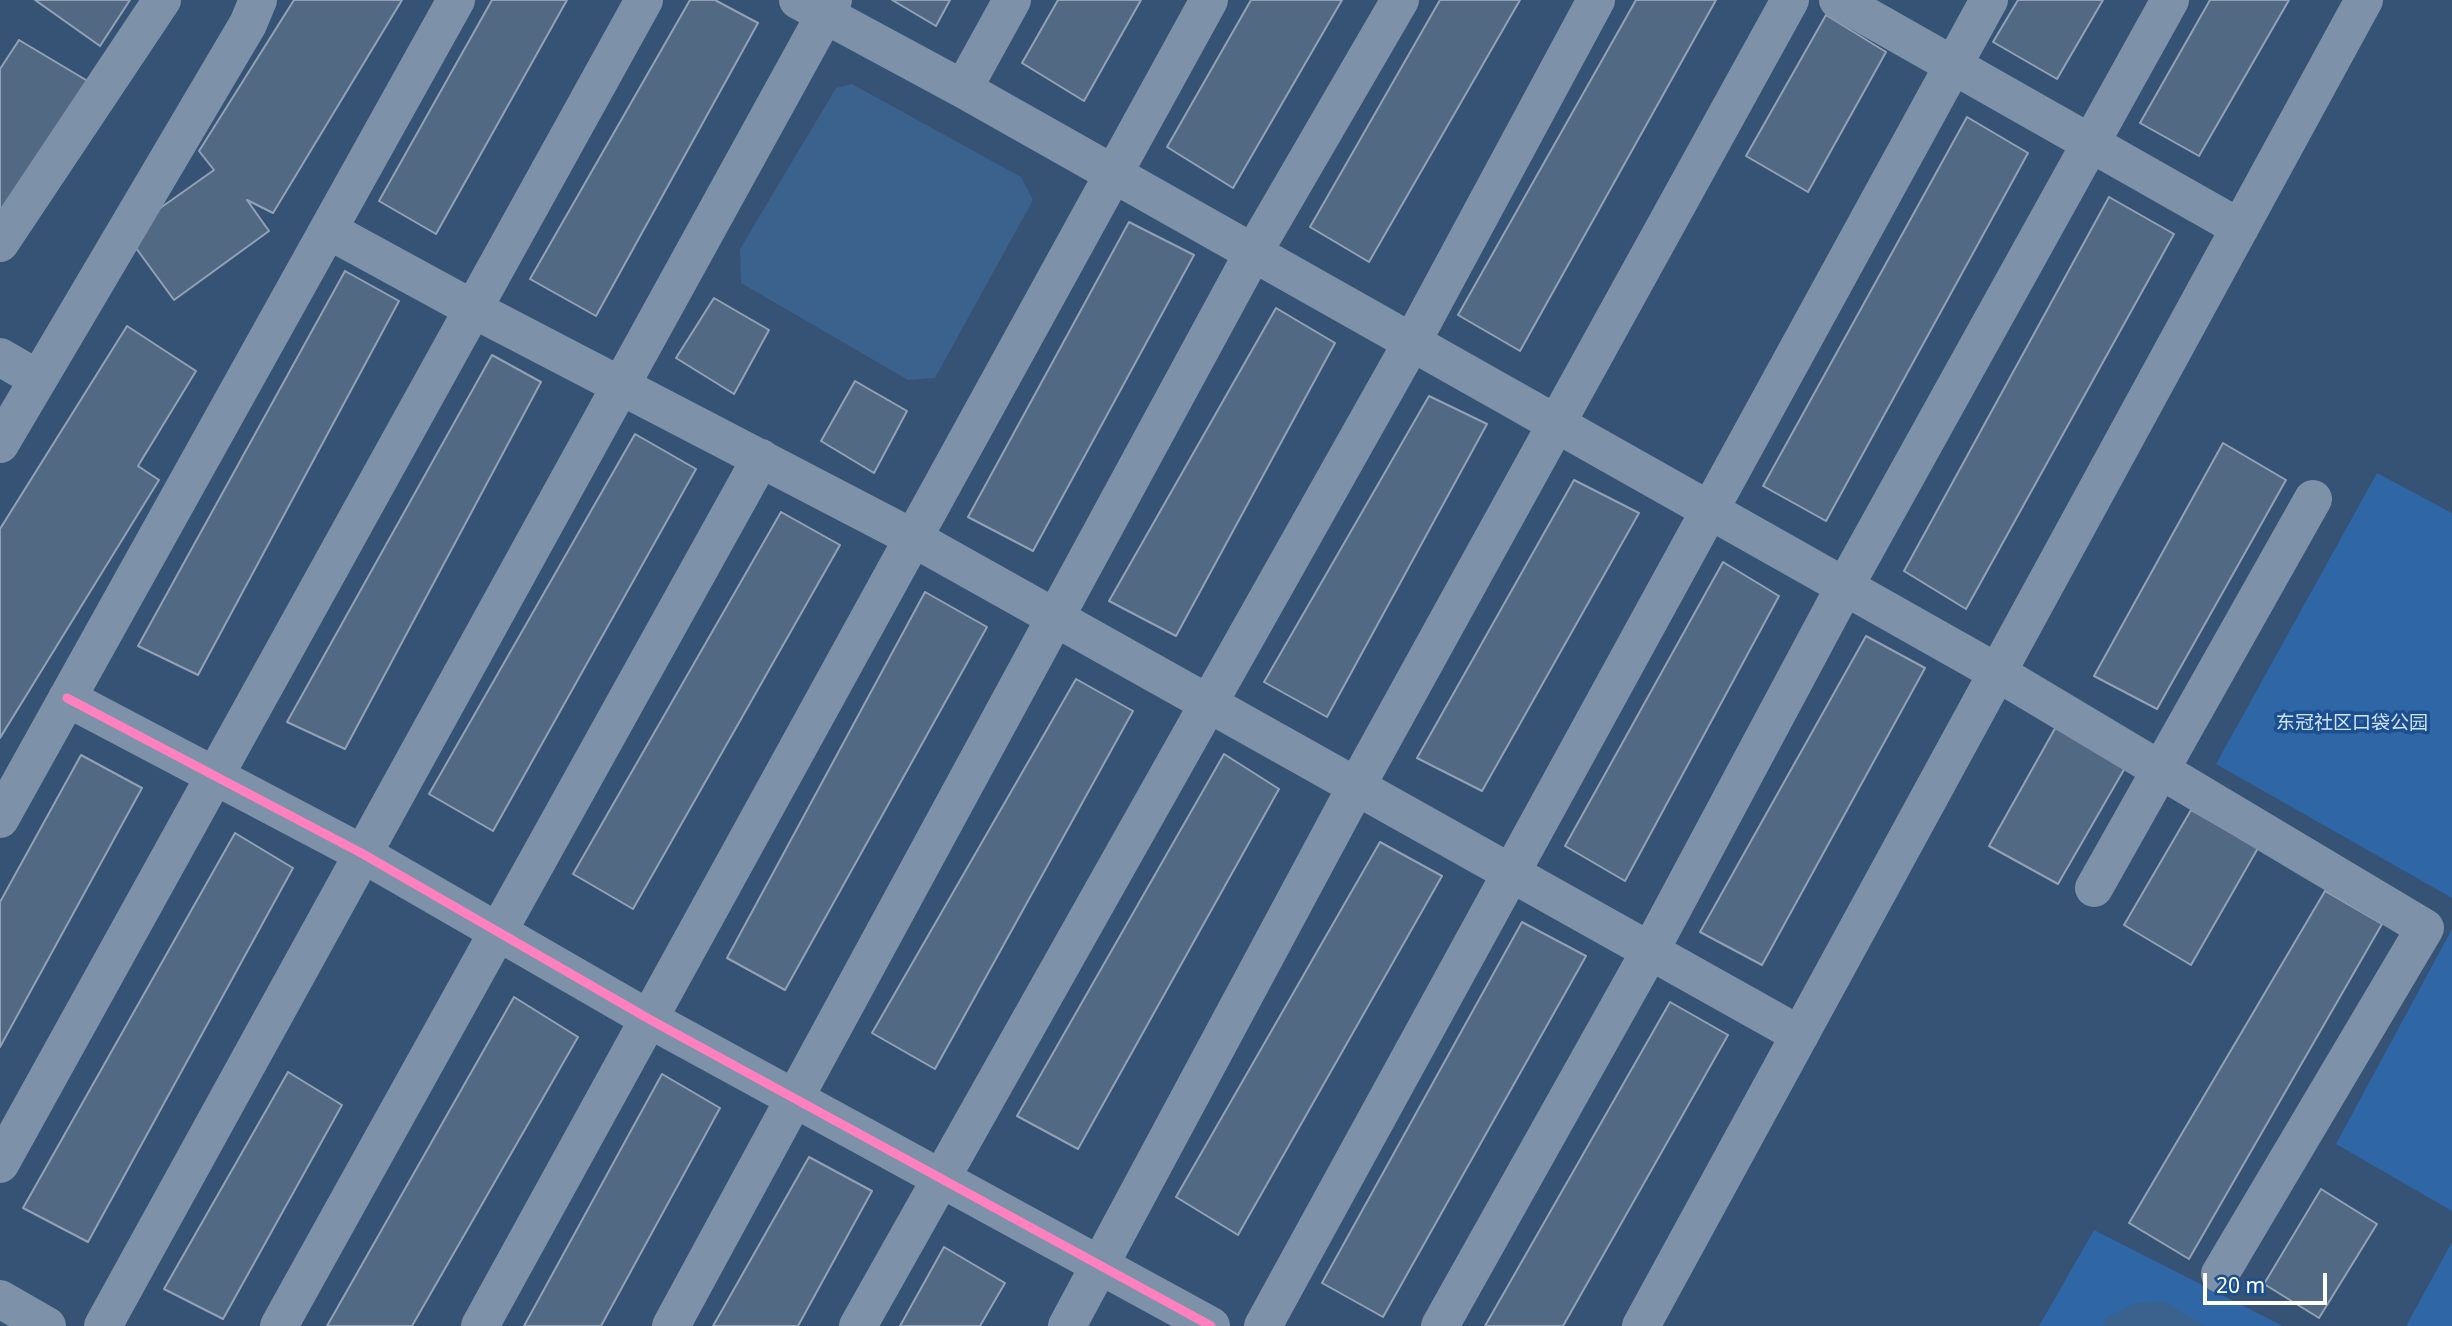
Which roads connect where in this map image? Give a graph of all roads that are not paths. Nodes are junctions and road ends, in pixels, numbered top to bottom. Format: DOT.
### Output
graph roads {
  1 [pos="162,0"];
  2 [pos="258,0"];
  3 [pos="456,0"];
  4 [pos="644,0"];
  5 [pos="1012,0"];
  6 [pos="1209,0"];
  7 [pos="1400,0"];
  8 [pos="1596,0"];
  9 [pos="1790,0"];
  10 [pos="1838,0"];
  11 [pos="1989,0"];
  12 [pos="2170,0"];
  13 [pos="2364,0"];
  14 [pos="818,5"];
  15 [pos="1952,65"];
  16 [pos="963,89"];
  17 [pos="2091,144"];
  18 [pos="1113,174"];
  19 [pos="2240,228"];
  20 [pos="328,230"];
  21 [pos="0,243"];
  22 [pos="1253,253"];
  23 [pos="472,309"];
  24 [pos="1412,342"];
  25 [pos="0,357"];
  26 [pos="38,379"];
  27 [pos="621,384"];
  28 [pos="1556,422"];
  29 [pos="0,444"];
  30 [pos="761,458"];
  31 [pos="2314,499"];
  32 [pos="1712,510"];
  33 [pos="913,538"];
  34 [pos="1844,586"];
  35 [pos="1057,619"];
  36 [pos="1998,673"];
  37 [pos="67,698"];
  38 [pos="1206,702"];
  39 [pos="2160,771"];
  40 [pos="216,774"];
  41 [pos="1356,787"];
  42 [pos="0,819"];
  43 [pos="363,854"];
  44 [pos="1512,874"];
  45 [pos="2094,888"];
  46 [pos="497,934"];
  47 [pos="1650,951"];
  48 [pos="649,1019"];
  49 [pos="1800,1035"];
  50 [pos="794,1098"];
  51 [pos="0,1164"];
  52 [pos="939,1177"];
  53 [pos="1100,1266"];
  54 [pos="2220,1275"];
  55 [pos="0,1299"];
  56 [pos="47,1326"];
  57 [pos="103,1326"];
  58 [pos="279,1326"];
  59 [pos="480,1326"];
  60 [pos="671,1326"];
  61 [pos="858,1326"];
  62 [pos="1067,1326"];
  63 [pos="1211,1326"];
  64 [pos="1263,1326"];
  65 [pos="1440,1326"];
  66 [pos="1641,1326"];
  1 -- 21 [label="street"];
  2 -- 26 [label="street"];
  3 -- 20 [label="street"];
  4 -- 23 [label="street"];
  5 -- 16 [label="street"];
  6 -- 18 [label="street"];
  7 -- 22 [label="street"];
  8 -- 24 [label="street"];
  9 -- 28 [label="street"];
  10 -- 15 [label="street"];
  11 -- 15 [label="street"];
  12 -- 17 [label="street"];
  13 -- 19 [label="street"];
  14 -- 16 [label="street"];
  14 -- 27 [label="street"];
  15 -- 17 [label="street"];
  15 -- 32 [label="street"];
  16 -- 18 [label="street"];
  17 -- 19 [label="street"];
  17 -- 34 [label="street"];
  18 -- 22 [label="street"];
  18 -- 33 [label="street"];
  19 -- 36 [label="street"];
  20 -- 23 [label="street"];
  20 -- 37 [label="street"];
  22 -- 24 [label="street"];
  22 -- 35 [label="street"];
  23 -- 27 [label="street"];
  23 -- 40 [label="street"];
  24 -- 28 [label="street"];
  24 -- 38 [label="street"];
  25 -- 26 [label="street"];
  26 -- 29 [label="street"];
  27 -- 30 [label="street"];
  27 -- 43 [label="street"];
  28 -- 32 [label="street"];
  28 -- 41 [label="street"];
  30 -- 33 [label="street"];
  30 -- 46 [label="street"];
  31 -- 39 [label="street"];
  32 -- 34 [label="street"];
  32 -- 44 [label="street"];
  33 -- 35 [label="street"];
  33 -- 48 [label="street"];
  34 -- 36 [label="street"];
  34 -- 47 [label="street"];
  35 -- 38 [label="street"];
  35 -- 50 [label="street"];
  36 -- 39 [label="street"];
  36 -- 49 [label="street"];
  37 -- 40 [label="street"];
  37 -- 42 [label="street"];
  38 -- 41 [label="street"];
  38 -- 52 [label="street"];
  39 -- 45 [label="street"];
  39 -- 54 [label="street"];
  40 -- 43 [label="street"];
  40 -- 51 [label="street"];
  41 -- 44 [label="street"];
  41 -- 53 [label="street"];
  43 -- 46 [label="street"];
  43 -- 57 [label="street"];
  44 -- 47 [label="street"];
  44 -- 64 [label="street"];
  46 -- 48 [label="street"];
  46 -- 58 [label="street"];
  47 -- 49 [label="street"];
  47 -- 65 [label="street"];
  48 -- 50 [label="street"];
  48 -- 59 [label="street"];
  49 -- 66 [label="street"];
  50 -- 52 [label="street"];
  50 -- 60 [label="street"];
  52 -- 53 [label="street"];
  52 -- 61 [label="street"];
  53 -- 62 [label="street"];
  53 -- 63 [label="street"];
  55 -- 56 [label="street"];
}
